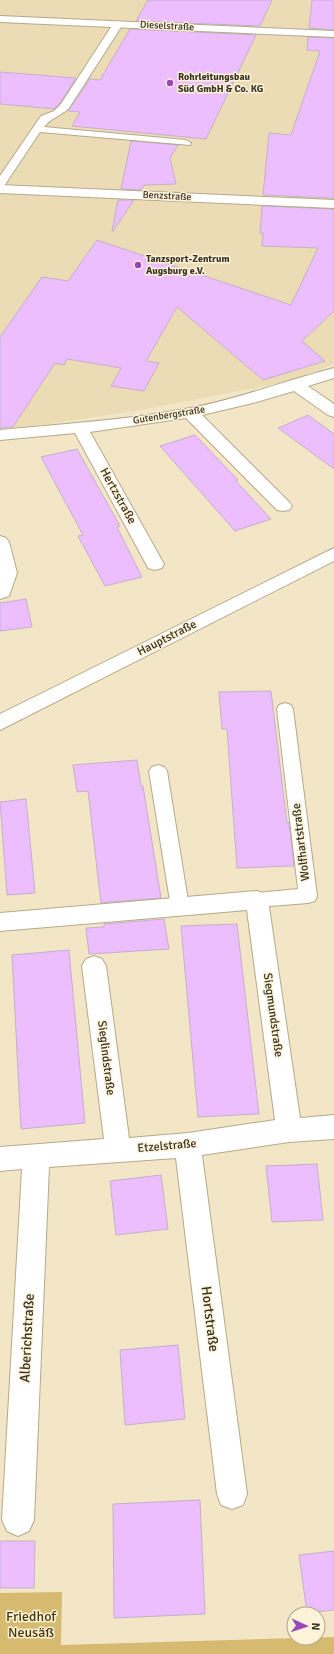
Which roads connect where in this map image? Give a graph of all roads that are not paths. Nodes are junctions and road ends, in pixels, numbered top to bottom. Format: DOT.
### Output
graph roads {
  1 [pos="0,19"];
  2 [pos="118,24"];
  3 [pos="334,34"];
  4 [pos="37,129"];
  5 [pos="186,143"];
  6 [pos="0,184"];
  7 [pos="0,189"];
  8 [pos="334,204"];
  9 [pos="334,373"];
  10 [pos="296,385"];
  11 [pos="334,412"];
  12 [pos="190,413"];
  13 [pos="80,428"];
  14 [pos="0,435"];
  15 [pos="283,506"];
  16 [pos="0,542"];
  17 [pos="334,554"];
  18 [pos="155,564"];
  19 [pos="0,593"];
  20 [pos="285,709"];
  21 [pos="0,723"];
  22 [pos="158,771"];
  23 [pos="256,900"];
  24 [pos="180,907"];
  25 [pos="0,922"];
  26 [pos="94,966"];
  27 [pos="334,1127"];
  28 [pos="289,1130"];
  29 [pos="188,1144"];
  30 [pos="118,1150"];
  31 [pos="36,1156"];
  32 [pos="0,1159"];
  33 [pos="232,1494"];
  34 [pos="18,1520"];
  1 -- 2 [label="street, Dieselstraße"];
  2 -- 3 [label="street, Dieselstraße"];
  2 -- 4 [label="lane"];
  4 -- 5 [label="lane"];
  4 -- 6 [label="lane"];
  7 -- 8 [label="street, Benzstraße"];
  9 -- 10 [label="street, Gutenbergstraße"];
  10 -- 11 [label="street"];
  10 -- 12 [label="street, Gutenbergstraße"];
  12 -- 13 [label="street, Gutenbergstraße"];
  12 -- 15 [label="street"];
  13 -- 14 [label="street, Gutenbergstraße"];
  13 -- 18 [label="street, Hertzstraße"];
  16 -- 19 [label="street"];
  17 -- 21 [label="street, Hauptstraße"];
  20 -- 23 [label="lane, Wolfhartstraße"];
  22 -- 24 [label="lane"];
  23 -- 24 [label="street, Wolfhartstraße"];
  23 -- 28 [label="street, Siegmundstraße"];
  24 -- 25 [label="street, Wolfhartstraße"];
  26 -- 30 [label="street, Sieglindstraße"];
  27 -- 28 [label="street, Etzelstraße"];
  28 -- 29 [label="street, Etzelstraße"];
  29 -- 30 [label="street, Etzelstraße"];
  29 -- 33 [label="street, Hortstraße"];
  30 -- 31 [label="street, Etzelstraße"];
  31 -- 32 [label="street, Etzelstraße"];
  31 -- 34 [label="street, Alberichstraße"];
}
